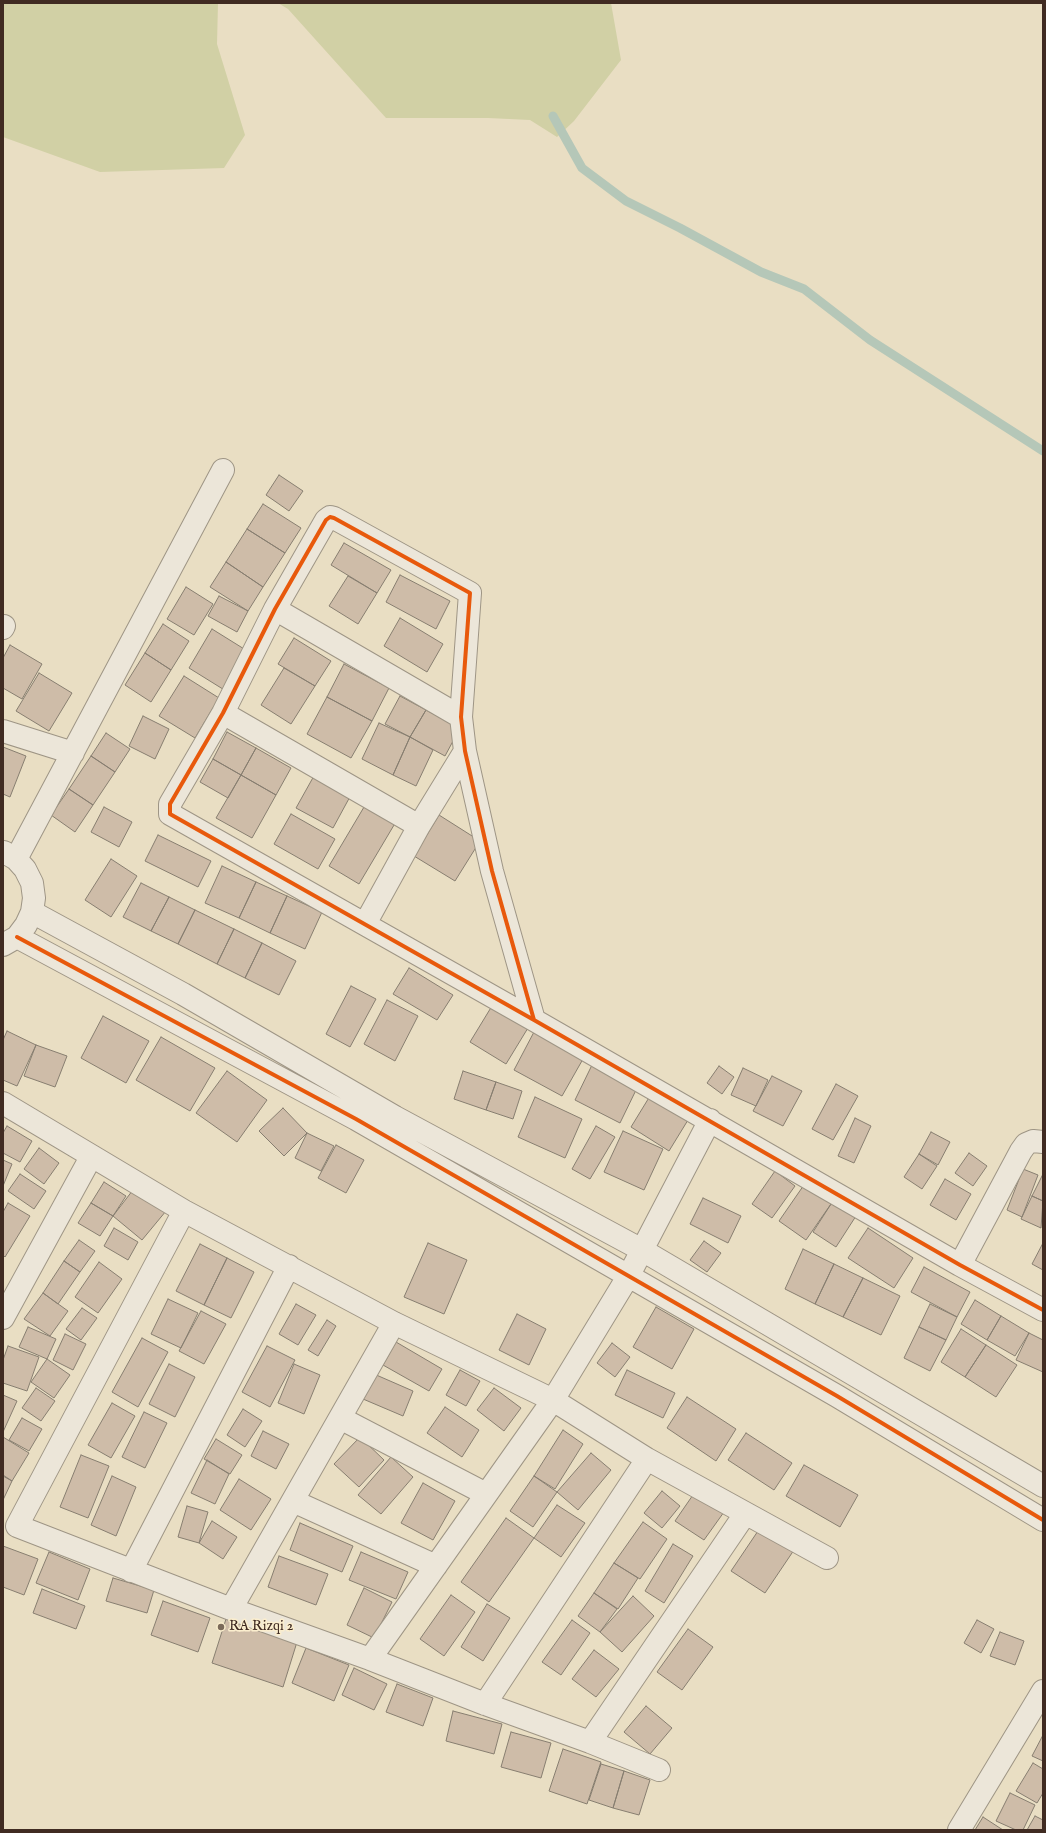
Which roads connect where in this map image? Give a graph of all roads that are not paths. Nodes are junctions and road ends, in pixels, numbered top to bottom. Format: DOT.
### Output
graph roads {
  1 [pos="223,470"];
  2 [pos="275,609"];
  3 [pos="223,713"];
  4 [pos="461,717"];
  5 [pos="3,731"];
  6 [pos="465,751"];
  7 [pos="73,753"];
  8 [pos="419,826"];
  9 [pos="9,855"];
  10 [pos="32,912"];
  11 [pos="365,924"];
  12 [pos="10,941"];
  13 [pos="534,1020"];
  14 [pos="3,1103"];
  15 [pos="710,1120"];
  16 [pos="1043,1142"];
  17 [pos="91,1157"];
  18 [pos="184,1211"];
  19 [pos="642,1250"];
  20 [pos="960,1265"];
  21 [pos="289,1266"];
  22 [pos="629,1275"];
  23 [pos="1043,1310"];
  24 [pos="3,1318"];
  25 [pos="394,1324"];
  26 [pos="553,1400"];
  27 [pos="340,1418"];
  28 [pos="647,1459"];
  29 [pos="1043,1486"];
  30 [pos="486,1494"];
  31 [pos="293,1501"];
  32 [pos="745,1514"];
  33 [pos="1043,1520"];
  34 [pos="10,1526"];
  35 [pos="827,1558"];
  36 [pos="436,1566"];
  37 [pos="131,1571"];
  38 [pos="231,1609"];
  39 [pos="370,1659"];
  40 [pos="1043,1691"];
  41 [pos="484,1704"];
  42 [pos="590,1742"];
  43 [pos="659,1770"];
  44 [pos="959,1830"];
  1 -- 7 [label="street"];
  2 -- 3 [label="street"];
  2 -- 4 [label="street"];
  2 -- 4 [label="street"];
  3 -- 8 [label="street"];
  3 -- 11 [label="street"];
  4 -- 6 [label="street"];
  5 -- 7 [label="street"];
  6 -- 8 [label="street"];
  6 -- 13 [label="street"];
  7 -- 9 [label="street"];
  8 -- 11 [label="street"];
  9 -- 10 [label="street"];
  10 -- 12 [label="street"];
  10 -- 19 [label="street"];
  11 -- 13 [label="street"];
  12 -- 22 [label="street"];
  13 -- 15 [label="street"];
  14 -- 17 [label="street"];
  15 -- 19 [label="street"];
  15 -- 20 [label="street"];
  16 -- 20 [label="street"];
  17 -- 18 [label="street"];
  17 -- 24 [label="street"];
  18 -- 21 [label="street"];
  18 -- 34 [label="street"];
  19 -- 22 [label="street"];
  19 -- 29 [label="street"];
  20 -- 23 [label="street"];
  21 -- 25 [label="street"];
  21 -- 37 [label="street"];
  22 -- 26 [label="street"];
  22 -- 33 [label="street"];
  25 -- 26 [label="street"];
  25 -- 27 [label="street"];
  26 -- 28 [label="street"];
  26 -- 30 [label="street"];
  27 -- 30 [label="street"];
  27 -- 31 [label="street"];
  28 -- 32 [label="street"];
  28 -- 41 [label="street"];
  30 -- 36 [label="street"];
  31 -- 36 [label="street"];
  31 -- 38 [label="street"];
  32 -- 35 [label="street"];
  32 -- 42 [label="street"];
  34 -- 37 [label="street"];
  36 -- 39 [label="street"];
  37 -- 38 [label="street"];
  38 -- 39 [label="street"];
  39 -- 41 [label="street"];
  40 -- 44 [label="street"];
  41 -- 42 [label="street"];
  42 -- 43 [label="street"];
}
